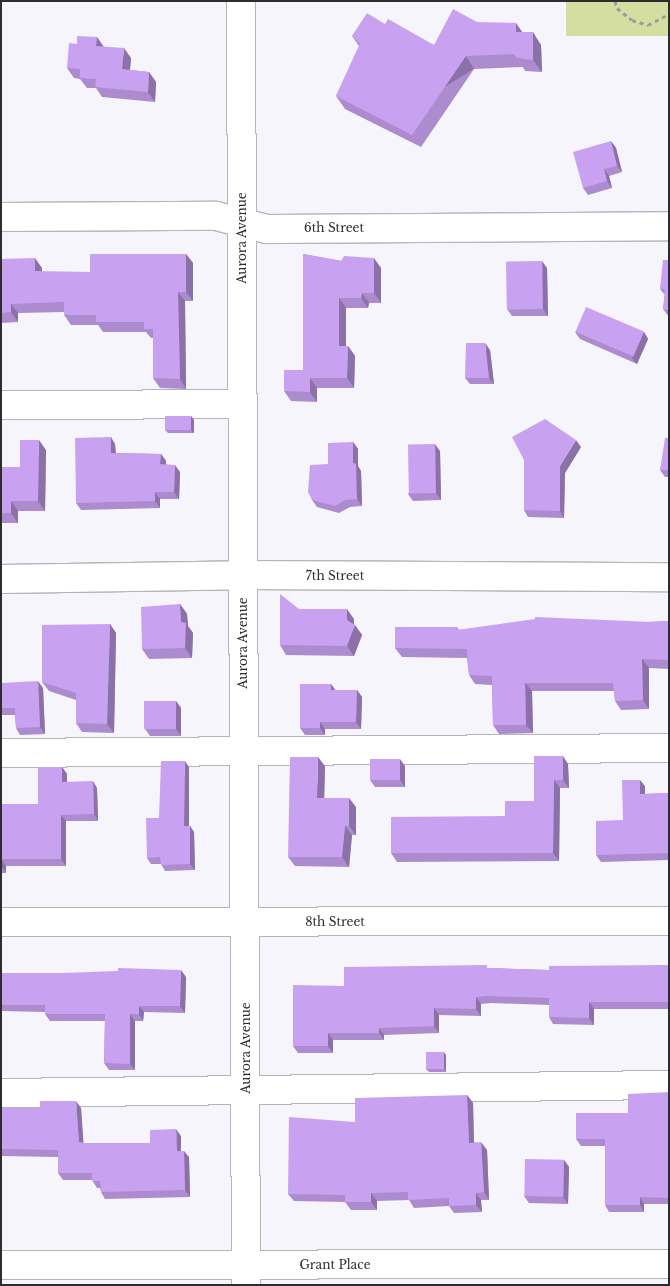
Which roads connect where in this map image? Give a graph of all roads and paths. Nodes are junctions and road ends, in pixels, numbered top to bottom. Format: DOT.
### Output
graph roads {
  1 [pos="241,1"];
  2 [pos="614,1"];
  3 [pos="669,14"];
  4 [pos="1,217"];
  5 [pos="242,223"];
  6 [pos="669,226"];
  7 [pos="242,404"];
  8 [pos="1,405"];
  9 [pos="243,575"];
  10 [pos="669,577"];
  11 [pos="1,579"];
  12 [pos="669,748"];
  13 [pos="1,753"];
  14 [pos="244,754"];
  15 [pos="669,921"];
  16 [pos="1,922"];
  17 [pos="246,922"];
  18 [pos="669,1085"];
  19 [pos="246,1091"];
  20 [pos="1,1093"];
  21 [pos="669,1264"];
  22 [pos="1,1265"];
  23 [pos="246,1275"];
  1 -- 5 [label="street, Aurora Avenue"];
  2 -- 3 [label="path"];
  4 -- 5 [label="street, 6th Street"];
  5 -- 6 [label="street, 6th Street"];
  5 -- 7 [label="street, Aurora Avenue"];
  7 -- 8 [label="street"];
  7 -- 9 [label="street, Aurora Avenue"];
  9 -- 10 [label="street, 7th Street"];
  9 -- 11 [label="street, 7th Street"];
  9 -- 14 [label="street, Aurora Avenue"];
  12 -- 14 [label="street"];
  13 -- 14 [label="street"];
  14 -- 17 [label="street, Aurora Avenue"];
  15 -- 17 [label="street, 8th Street"];
  16 -- 17 [label="street, 8th Street"];
  17 -- 19 [label="street, Aurora Avenue"];
  18 -- 19 [label="street"];
  19 -- 20 [label="street"];
  19 -- 23 [label="street, Aurora Avenue"];
  21 -- 23 [label="street, Grant Place"];
  22 -- 23 [label="street, Grant Place"];
}
